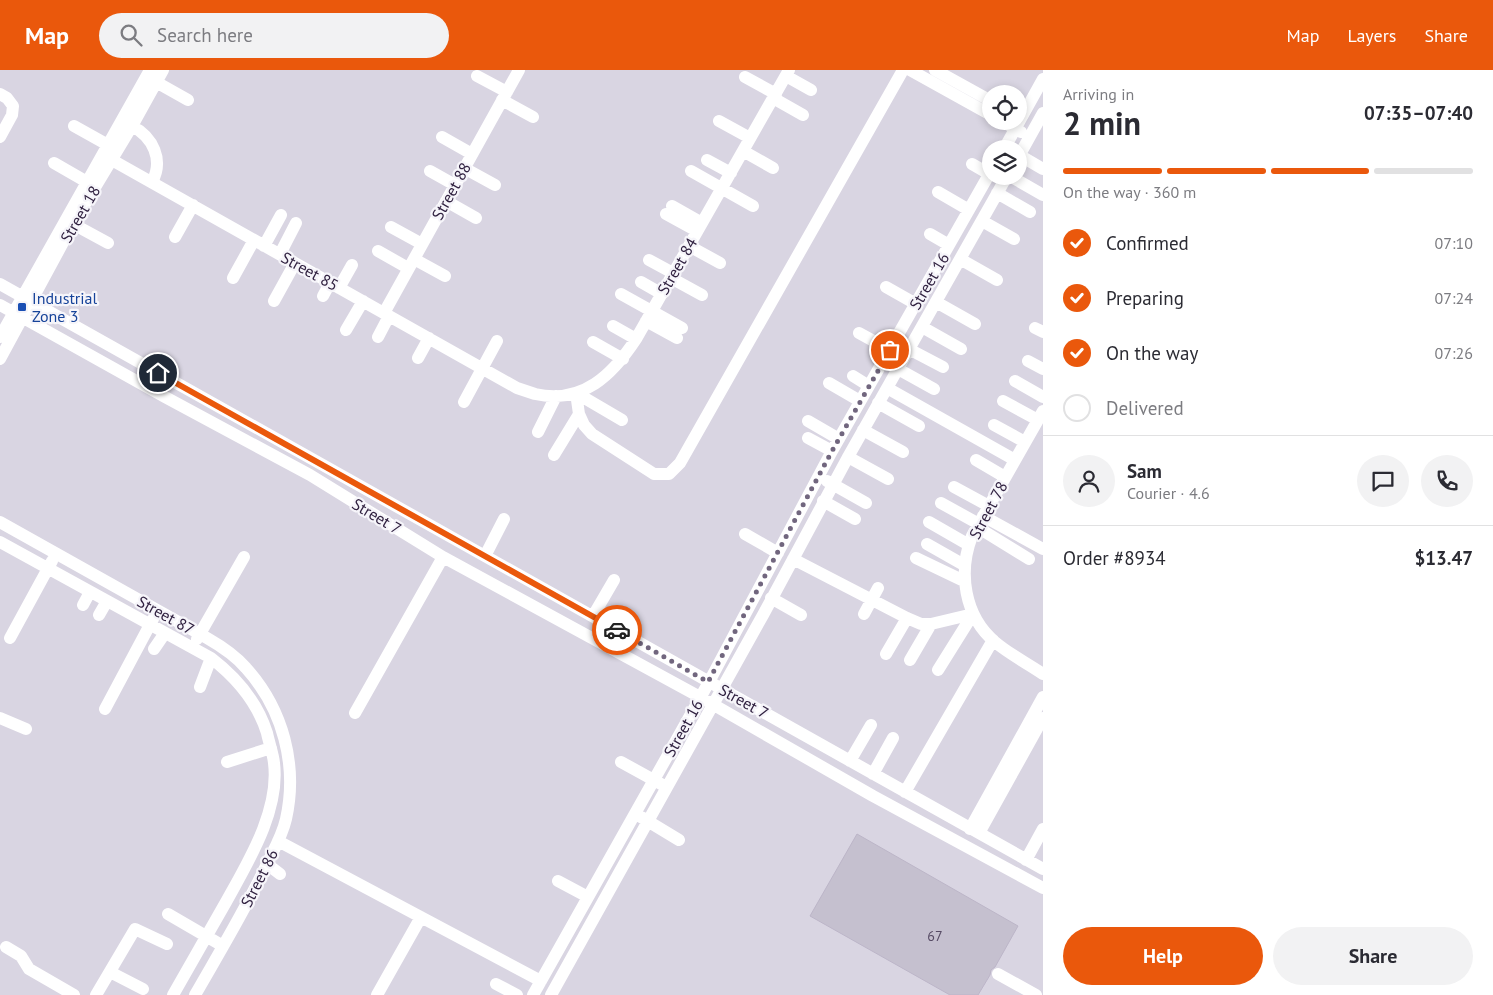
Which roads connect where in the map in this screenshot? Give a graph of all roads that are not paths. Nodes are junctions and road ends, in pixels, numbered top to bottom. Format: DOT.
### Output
graph roads {
  1 [pos="150,70"];
  2 [pos="163,70"];
  3 [pos="519,70"];
  4 [pos="903,70"];
  5 [pos="910,70"];
  6 [pos="935,70"];
  7 [pos="787,73"];
  8 [pos="477,76"];
  9 [pos="745,77"];
  10 [pos="1043,79"];
  11 [pos="156,82"];
  12 [pos="810,90"];
  13 [pos="0,94"];
  14 [pos="504,96"];
  15 [pos="774,96"];
  16 [pos="982,96"];
  17 [pos="188,100"];
  18 [pos="1027,107"];
  19 [pos="982,111"];
  20 [pos="1043,113"];
  21 [pos="803,115"];
  22 [pos="533,117"];
  23 [pos="719,121"];
  24 [pos="74,126"];
  25 [pos="132,126"];
  26 [pos="1035,132"];
  27 [pos="442,137"];
  28 [pos="0,138"];
  29 [pos="750,138"];
  30 [pos="1027,144"];
  31 [pos="107,153"];
  32 [pos="472,154"];
  33 [pos="741,154"];
  34 [pos="707,160"];
  35 [pos="1027,160"];
  36 [pos="54,163"];
  37 [pos="972,164"];
  38 [pos="464,168"];
  39 [pos="982,169"];
  40 [pos="1043,169"];
  41 [pos="430,171"];
  42 [pos="690,171"];
  43 [pos="771,171"];
  44 [pos="730,173"];
  45 [pos="87,182"];
  46 [pos="152,182"];
  47 [pos="455,185"];
  48 [pos="495,185"];
  49 [pos="992,185"];
  50 [pos="995,185"];
  51 [pos="1005,185"];
  52 [pos="1017,185"];
  53 [pos="722,189"];
  54 [pos="938,192"];
  55 [pos="1043,195"];
  56 [pos="446,201"];
  57 [pos="192,205"];
  58 [pos="753,206"];
  59 [pos="669,210"];
  60 [pos="970,210"];
  61 [pos="1030,212"];
  62 [pos="281,215"];
  63 [pos="476,218"];
  64 [pos="982,221"];
  65 [pos="296,223"];
  66 [pos="73,224"];
  67 [pos="391,227"];
  68 [pos="700,227"];
  69 [pos="930,234"];
  70 [pos="175,238"];
  71 [pos="1014,240"];
  72 [pos="108,243"];
  73 [pos="259,243"];
  74 [pos="422,244"];
  75 [pos="949,245"];
  76 [pos="689,246"];
  77 [pos="378,251"];
  78 [pos="280,254"];
  79 [pos="960,259"];
  80 [pos="649,260"];
  81 [pos="295,263"];
  82 [pos="411,264"];
  83 [pos="720,264"];
  84 [pos="352,265"];
  85 [pos="672,275"];
  86 [pos="445,276"];
  87 [pos="234,278"];
  88 [pos="997,280"];
  89 [pos="642,282"];
  90 [pos="0,284"];
  91 [pos="335,285"];
  92 [pos="886,287"];
  93 [pos="621,294"];
  94 [pos="662,294"];
  95 [pos="702,295"];
  96 [pos="323,296"];
  97 [pos="27,299"];
  98 [pos="274,301"];
  99 [pos="362,301"];
  100 [pos="936,302"];
  101 [pos="916,304"];
  102 [pos="0,305"];
  103 [pos="386,314"];
  104 [pos="18,315"];
  105 [pos="649,316"];
  106 [pos="975,324"];
  107 [pos="613,326"];
  108 [pos="922,327"];
  109 [pos="346,330"];
  110 [pos="859,332"];
  111 [pos="680,333"];
  112 [pos="0,336"];
  113 [pos="378,337"];
  114 [pos="429,338"];
  115 [pos="636,338"];
  116 [pos="497,340"];
  117 [pos="593,342"];
  118 [pos="892,346"];
  119 [pos="909,349"];
  120 [pos="961,349"];
  121 [pos="418,358"];
  122 [pos="623,358"];
  123 [pos="0,360"];
  124 [pos="1028,361"];
  125 [pos="482,368"];
  126 [pos="943,368"];
  127 [pos="898,369"];
  128 [pos="1043,369"];
  129 [pos="853,376"];
  130 [pos="1015,382"];
  131 [pos="829,383"];
  132 [pos="869,386"];
  133 [pos="517,388"];
  134 [pos="887,388"];
  135 [pos="934,389"];
  136 [pos="576,393"];
  137 [pos="556,396"];
  138 [pos="1043,397"];
  139 [pos="860,401"];
  140 [pos="1003,401"];
  141 [pos="464,402"];
  142 [pos="878,403"];
  143 [pos="579,414"];
  144 [pos="1040,415"];
  145 [pos="622,420"];
  146 [pos="808,421"];
  147 [pos="994,425"];
  148 [pos="919,426"];
  149 [pos="863,430"];
  150 [pos="538,432"];
  151 [pos="808,438"];
  152 [pos="839,438"];
  153 [pos="1025,442"];
  154 [pos="832,451"];
  155 [pos="903,452"];
  156 [pos="554,455"];
  157 [pos="848,457"];
  158 [pos="976,460"];
  159 [pos="1015,460"];
  160 [pos="818,476"];
  161 [pos="1006,477"];
  162 [pos="888,479"];
  163 [pos="833,484"];
  164 [pos="954,487"];
  165 [pos="824,501"];
  166 [pos="866,503"];
  167 [pos="941,503"];
  168 [pos="982,518"];
  169 [pos="504,519"];
  170 [pos="855,519"];
  171 [pos="0,522"];
  172 [pos="929,522"];
  173 [pos="745,534"];
  174 [pos="0,542"];
  175 [pos="927,544"];
  176 [pos="969,545"];
  177 [pos="58,550"];
  178 [pos="1043,550"];
  179 [pos="778,553"];
  180 [pos="244,556"];
  181 [pos="485,556"];
  182 [pos="444,557"];
  183 [pos="916,558"];
  184 [pos="1029,558"];
  185 [pos="793,559"];
  186 [pos="964,565"];
  187 [pos="48,568"];
  188 [pos="614,580"];
  189 [pos="964,581"];
  190 [pos="121,589"];
  191 [pos="90,592"];
  192 [pos="875,594"];
  193 [pos="771,598"];
  194 [pos="110,603"];
  195 [pos="83,605"];
  196 [pos="749,607"];
  197 [pos="158,610"];
  198 [pos="864,614"];
  199 [pos="974,614"];
  200 [pos="99,615"];
  201 [pos="763,615"];
  202 [pos="801,615"];
  203 [pos="593,616"];
  204 [pos="907,618"];
  205 [pos="931,624"];
  206 [pos="150,625"];
  207 [pos="165,633"];
  208 [pos="200,634"];
  209 [pos="10,638"];
  210 [pos="993,640"];
  211 [pos="192,648"];
  212 [pos="154,649"];
  213 [pos="886,654"];
  214 [pos="211,658"];
  215 [pos="910,660"];
  216 [pos="938,670"];
  217 [pos="1043,672"];
  218 [pos="708,682"];
  219 [pos="200,687"];
  220 [pos="721,689"];
  221 [pos="700,697"];
  222 [pos="1043,697"];
  223 [pos="713,704"];
  224 [pos="105,709"];
  225 [pos="355,713"];
  226 [pos="0,718"];
  227 [pos="1043,718"];
  228 [pos="871,725"];
  229 [pos="26,728"];
  230 [pos="893,738"];
  231 [pos="288,750"];
  232 [pos="272,751"];
  233 [pos="850,761"];
  234 [pos="227,762"];
  235 [pos="621,762"];
  236 [pos="873,774"];
  237 [pos="990,774"];
  238 [pos="653,780"];
  239 [pos="667,788"];
  240 [pos="905,792"];
  241 [pos="635,813"];
  242 [pos="648,821"];
  243 [pos="971,829"];
  244 [pos="1043,829"];
  245 [pos="278,840"];
  246 [pos="679,840"];
  247 [pos="1026,860"];
  248 [pos="267,864"];
  249 [pos="1043,870"];
  250 [pos="280,874"];
  251 [pos="558,881"];
  252 [pos="1043,888"];
  253 [pos="588,897"];
  254 [pos="168,914"];
  255 [pos="421,917"];
  256 [pos="206,936"];
  257 [pos="167,944"];
  258 [pos="223,946"];
  259 [pos="6,947"];
  260 [pos="558,950"];
  261 [pos="572,957"];
  262 [pos="110,972"];
  263 [pos="998,974"];
  264 [pos="541,981"];
  265 [pos="496,984"];
  266 [pos="143,989"];
  267 [pos="202,992"];
  268 [pos="74,995"];
  269 [pos="96,995"];
  270 [pos="173,995"];
  271 [pos="377,995"];
  272 [pos="517,995"];
  273 [pos="533,995"];
  274 [pos="552,995"];
  275 [pos="1036,995"];
  1 -- 31 [label="street, Street 18"];
  2 -- 11 [label="street, Street 18"];
  3 -- 14 [label="street, Street 88"];
  4 -- 143 [label="street"];
  5 -- 19 [label="street"];
  6 -- 16 [label="street"];
  7 -- 12 [label="street"];
  7 -- 15 [label="street, Street 84"];
  8 -- 14 [label="street"];
  9 -- 15 [label="street"];
  10 -- 18 [label="street"];
  11 -- 17 [label="street"];
  11 -- 25 [label="street, Street 18"];
  13 -- 28 [label="street"];
  14 -- 22 [label="street"];
  14 -- 32 [label="street, Street 88"];
  15 -- 21 [label="street"];
  15 -- 29 [label="street, Street 84"];
  20 -- 26 [label="street"];
  23 -- 29 [label="street"];
  24 -- 31 [label="street, Street 85"];
  25 -- 31 [label="street, Street 18"];
  25 -- 46 [label="street"];
  26 -- 30 [label="street"];
  27 -- 32 [label="street"];
  29 -- 33 [label="street, Street 84"];
  31 -- 45 [label="street, Street 18"];
  31 -- 46 [label="street, Street 85"];
  31 -- 66 [label="street, Street 18"];
  32 -- 38 [label="street, Street 88"];
  33 -- 43 [label="street"];
  33 -- 44 [label="street, Street 84"];
  34 -- 44 [label="street"];
  35 -- 40 [label="street"];
  36 -- 45 [label="street"];
  37 -- 39 [label="street"];
  38 -- 47 [label="street, Street 88"];
  38 -- 48 [label="street"];
  41 -- 47 [label="street"];
  42 -- 53 [label="street"];
  44 -- 53 [label="street, Street 84"];
  45 -- 97 [label="street, Street 18"];
  46 -- 57 [label="street, Street 85"];
  47 -- 56 [label="street, Street 88"];
  49 -- 60 [label="street, Street 16"];
  50 -- 64 [label="street, Street 16"];
  51 -- 61 [label="street"];
  52 -- 55 [label="street"];
  53 -- 58 [label="street"];
  53 -- 68 [label="street, Street 84"];
  54 -- 60 [label="street"];
  56 -- 63 [label="street"];
  56 -- 74 [label="street, Street 88"];
  57 -- 70 [label="street"];
  57 -- 73 [label="street, Street 85"];
  59 -- 68 [label="street"];
  60 -- 75 [label="street, Street 16"];
  62 -- 73 [label="street"];
  64 -- 71 [label="street"];
  64 -- 79 [label="street, Street 16"];
  65 -- 78 [label="street"];
  66 -- 72 [label="street"];
  66 -- 97 [label="street, Street 18"];
  67 -- 74 [label="street"];
  68 -- 76 [label="street, Street 84"];
  69 -- 75 [label="street"];
  73 -- 78 [label="street, Street 85"];
  73 -- 87 [label="street"];
  74 -- 82 [label="street, Street 88"];
  75 -- 101 [label="street, Street 16"];
  76 -- 83 [label="street"];
  76 -- 85 [label="street, Street 84"];
  77 -- 82 [label="street"];
  78 -- 81 [label="street, Street 85"];
  79 -- 88 [label="street"];
  79 -- 100 [label="street, Street 16"];
  80 -- 85 [label="street"];
  81 -- 91 [label="street, Street 85"];
  81 -- 98 [label="street"];
  82 -- 86 [label="street"];
  82 -- 103 [label="street, Street 88"];
  84 -- 91 [label="street"];
  85 -- 94 [label="street, Street 84"];
  85 -- 95 [label="street"];
  89 -- 94 [label="street"];
  90 -- 97 [label="street, Street 7"];
  91 -- 96 [label="street"];
  91 -- 99 [label="street, Street 85"];
  92 -- 101 [label="street"];
  93 -- 105 [label="street"];
  94 -- 105 [label="street, Street 84"];
  97 -- 104 [label="street, Street 18"];
  97 -- 181 [label="street, Street 7"];
  99 -- 103 [label="street, Street 85"];
  99 -- 109 [label="street"];
  100 -- 106 [label="street"];
  100 -- 108 [label="street, Street 16"];
  101 -- 118 [label="street, Street 16"];
  102 -- 104 [label="street, Street 7"];
  103 -- 113 [label="street, Street 88"];
  103 -- 114 [label="street, Street 85"];
  104 -- 112 [label="street, Street 18"];
  104 -- 123 [label="street, Street 18"];
  104 -- 182 [label="street, Street 7"];
  105 -- 111 [label="street"];
  105 -- 115 [label="street, Street 84"];
  107 -- 115 [label="street"];
  108 -- 119 [label="street, Street 16"];
  108 -- 120 [label="street"];
  110 -- 118 [label="street"];
  114 -- 121 [label="street"];
  114 -- 125 [label="street, Street 85"];
  115 -- 122 [label="street, Street 84"];
  116 -- 125 [label="street"];
  117 -- 122 [label="street"];
  118 -- 119 [label="street"];
  118 -- 132 [label="street, Street 16"];
  119 -- 126 [label="street"];
  119 -- 127 [label="street, Street 16"];
  122 -- 136 [label="street, Street 84"];
  124 -- 128 [label="street"];
  125 -- 133 [label="street, Street 85"];
  125 -- 141 [label="street"];
  127 -- 134 [label="street, Street 16"];
  127 -- 135 [label="street"];
  129 -- 132 [label="street"];
  130 -- 138 [label="street"];
  131 -- 139 [label="street"];
  132 -- 139 [label="street, Street 16"];
  133 -- 137 [label="street, Street 84"];
  134 -- 142 [label="street, Street 16"];
  134 -- 159 [label="street"];
  136 -- 137 [label="street, Street 84"];
  136 -- 143 [label="street"];
  136 -- 145 [label="street"];
  137 -- 150 [label="street"];
  139 -- 152 [label="street, Street 16"];
  140 -- 144 [label="street"];
  142 -- 148 [label="street"];
  142 -- 149 [label="street, Street 16"];
  143 -- 156 [label="street"];
  144 -- 153 [label="street, Street 78"];
  146 -- 152 [label="street"];
  147 -- 153 [label="street"];
  149 -- 155 [label="street"];
  149 -- 157 [label="street, Street 16"];
  151 -- 154 [label="street"];
  152 -- 154 [label="street, Street 16"];
  153 -- 159 [label="street, Street 78"];
  154 -- 160 [label="street, Street 16"];
  157 -- 162 [label="street"];
  157 -- 163 [label="street, Street 16"];
  158 -- 161 [label="street"];
  159 -- 161 [label="street, Street 78"];
  160 -- 163 [label="street"];
  160 -- 179 [label="street, Street 16"];
  161 -- 168 [label="street, Street 78"];
  163 -- 165 [label="street, Street 16"];
  163 -- 166 [label="street"];
  164 -- 168 [label="street"];
  165 -- 170 [label="street"];
  165 -- 185 [label="street, Street 16"];
  167 -- 168 [label="street"];
  168 -- 176 [label="street, Street 78"];
  168 -- 178 [label="street"];
  168 -- 184 [label="street"];
  169 -- 181 [label="street"];
  171 -- 177 [label="street, Street 87"];
  172 -- 176 [label="street"];
  173 -- 179 [label="street"];
  174 -- 187 [label="street, Street 87"];
  175 -- 186 [label="street"];
  176 -- 186 [label="street, Street 78"];
  177 -- 187 [label="street"];
  177 -- 190 [label="street, Street 87"];
  179 -- 196 [label="street, Street 16"];
  180 -- 208 [label="street"];
  181 -- 203 [label="street, Street 7"];
  182 -- 221 [label="street, Street 7"];
  182 -- 225 [label="street"];
  183 -- 189 [label="street"];
  185 -- 192 [label="street"];
  185 -- 193 [label="street, Street 16"];
  186 -- 189 [label="street, Street 78"];
  187 -- 191 [label="street, Street 87"];
  187 -- 209 [label="street"];
  188 -- 203 [label="street"];
  189 -- 199 [label="street, Street 78"];
  190 -- 194 [label="street"];
  190 -- 197 [label="street, Street 87"];
  191 -- 194 [label="street, Street 87"];
  191 -- 195 [label="street"];
  192 -- 198 [label="street"];
  192 -- 204 [label="street"];
  193 -- 201 [label="street, Street 16"];
  193 -- 202 [label="street"];
  194 -- 200 [label="street"];
  194 -- 206 [label="street, Street 87"];
  196 -- 201 [label="street"];
  196 -- 218 [label="street, Street 16"];
  197 -- 206 [label="street"];
  197 -- 208 [label="street, Street 87"];
  199 -- 205 [label="street"];
  199 -- 210 [label="street, Street 78"];
  199 -- 216 [label="street"];
  201 -- 220 [label="street, Street 16"];
  203 -- 218 [label="street, Street 7"];
  204 -- 205 [label="street"];
  204 -- 213 [label="street"];
  205 -- 215 [label="street"];
  206 -- 207 [label="street, Street 87"];
  206 -- 224 [label="street"];
  207 -- 211 [label="street, Street 87"];
  207 -- 212 [label="street"];
  208 -- 211 [label="street"];
  208 -- 231 [label="street, Street 87"];
  210 -- 217 [label="street, Street 78"];
  210 -- 240 [label="street"];
  211 -- 214 [label="street, Street 87"];
  214 -- 219 [label="street"];
  214 -- 232 [label="street, Street 87"];
  218 -- 220 [label="street, Street 7"];
  218 -- 221 [label="street, Street 16"];
  220 -- 223 [label="street, Street 16"];
  220 -- 233 [label="street, Street 7"];
  221 -- 223 [label="street, Street 7"];
  221 -- 238 [label="street, Street 16"];
  222 -- 243 [label="street"];
  223 -- 239 [label="street, Street 16"];
  223 -- 252 [label="street, Street 7"];
  226 -- 229 [label="street"];
  227 -- 243 [label="street"];
  228 -- 233 [label="street"];
  230 -- 236 [label="street"];
  231 -- 245 [label="street, Street 86"];
  232 -- 234 [label="street"];
  232 -- 256 [label="street, Street 86"];
  233 -- 236 [label="street, Street 7"];
  235 -- 238 [label="street"];
  236 -- 240 [label="street, Street 7"];
  237 -- 243 [label="street"];
  238 -- 239 [label="street"];
  238 -- 241 [label="street, Street 16"];
  239 -- 242 [label="street, Street 16"];
  240 -- 243 [label="street, Street 7"];
  241 -- 242 [label="street"];
  241 -- 253 [label="street, Street 16"];
  242 -- 246 [label="street"];
  242 -- 261 [label="street, Street 16"];
  243 -- 247 [label="street, Street 7"];
  244 -- 247 [label="street"];
  245 -- 248 [label="street, Street 86"];
  245 -- 255 [label="street"];
  247 -- 249 [label="street, Street 7"];
  248 -- 250 [label="street"];
  248 -- 258 [label="street, Street 86"];
  251 -- 253 [label="street"];
  253 -- 260 [label="street, Street 16"];
  254 -- 256 [label="street"];
  255 -- 264 [label="street"];
  255 -- 271 [label="street"];
  256 -- 258 [label="street"];
  256 -- 270 [label="street, Street 86"];
  257 -- 262 [label="street"];
  258 -- 267 [label="street, Street 86"];
  259 -- 268 [label="street"];
  260 -- 261 [label="street"];
  260 -- 264 [label="street, Street 16"];
  261 -- 274 [label="street, Street 16"];
  262 -- 266 [label="street"];
  262 -- 269 [label="street"];
  263 -- 275 [label="street"];
  264 -- 273 [label="street, Street 16"];
  265 -- 272 [label="street"];
}
